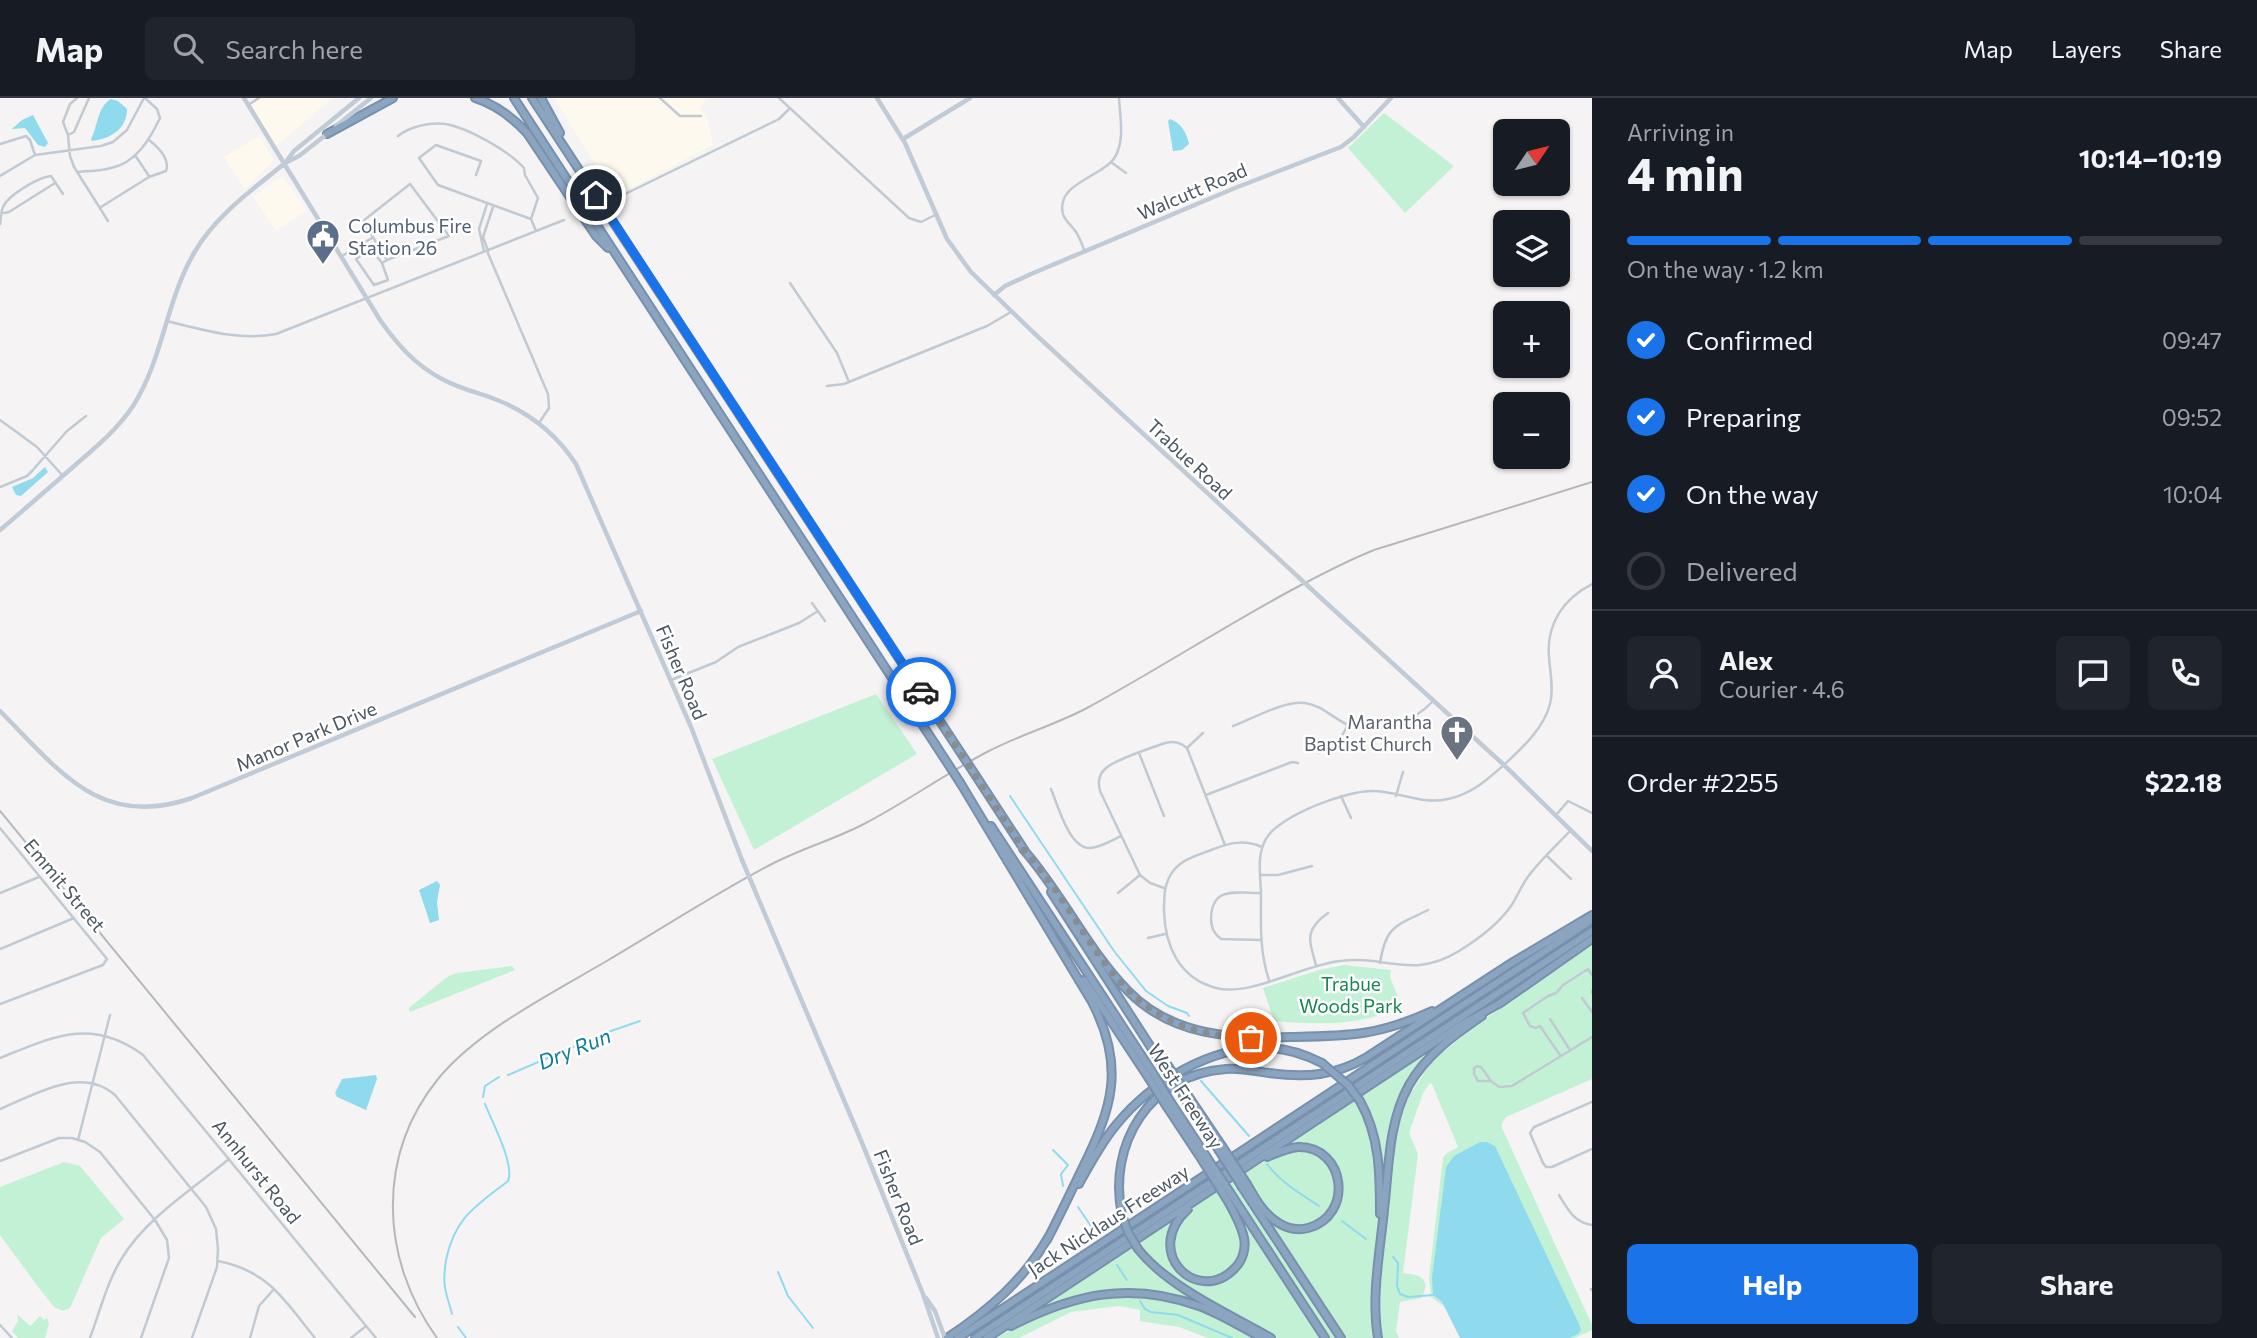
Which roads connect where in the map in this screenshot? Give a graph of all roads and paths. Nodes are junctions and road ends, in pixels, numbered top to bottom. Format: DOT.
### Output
graph roads {
  1 [pos="78,98"];
  2 [pos="83,98"];
  3 [pos="145,98"];
  4 [pos="244,98"];
  5 [pos="259,98"];
  6 [pos="359,98"];
  7 [pos="372,98"];
  8 [pos="394,98"];
  9 [pos="475,98"];
  10 [pos="512,98"];
  11 [pos="532,98"];
  12 [pos="541,98"];
  13 [pos="660,98"];
  14 [pos="779,98"];
  15 [pos="877,98"];
  16 [pos="970,98"];
  17 [pos="1119,98"];
  18 [pos="1338,98"];
  19 [pos="1391,98"];
  20 [pos="89,99"];
  21 [pos="248,105"];
  22 [pos="790,108"];
  23 [pos="701,116"];
  24 [pos="1364,127"];
  25 [pos="327,134"];
  26 [pos="68,135"];
  27 [pos="398,136"];
  28 [pos="903,139"];
  29 [pos="149,140"];
  30 [pos="0,144"];
  31 [pos="70,151"];
  32 [pos="35,155"];
  33 [pos="135,155"];
  34 [pos="1111,162"];
  35 [pos="285,163"];
  36 [pos="78,172"];
  37 [pos="1126,173"];
  38 [pos="476,175"];
  39 [pos="0,176"];
  40 [pos="149,177"];
  41 [pos="55,183"];
  42 [pos="62,194"];
  43 [pos="625,194"];
  44 [pos="487,204"];
  45 [pos="1,206"];
  46 [pos="493,206"];
  47 [pos="100,208"];
  48 [pos="3,212"];
  49 [pos="935,215"];
  50 [pos="531,219"];
  51 [pos="564,220"];
  52 [pos="108,221"];
  53 [pos="0,224"];
  54 [pos="536,231"];
  55 [pos="373,238"];
  56 [pos="486,251"];
  57 [pos="1085,251"];
  58 [pos="342,256"];
  59 [pos="618,258"];
  60 [pos="387,260"];
  61 [pos="382,263"];
  62 [pos="790,283"];
  63 [pos="994,295"];
  64 [pos="367,298"];
  65 [pos="1011,312"];
  66 [pos="167,321"];
  67 [pos="849,382"];
  68 [pos="827,386"];
  69 [pos="86,416"];
  70 [pos="0,420"];
  71 [pos="538,423"];
  72 [pos="46,456"];
  73 [pos="63,476"];
  74 [pos="0,487"];
  75 [pos="814,529"];
  76 [pos="0,530"];
  77 [pos="1592,584"];
  78 [pos="813,603"];
  79 [pos="640,611"];
  80 [pos="818,611"];
  81 [pos="825,621"];
  82 [pos="671,680"];
  83 [pos="1434,701"];
  84 [pos="0,711"];
  85 [pos="1348,725"];
  86 [pos="1233,726"];
  87 [pos="1203,733"];
  88 [pos="1187,748"];
  89 [pos="1139,753"];
  90 [pos="1318,753"];
  91 [pos="1298,763"];
  92 [pos="1504,765"];
  93 [pos="1403,772"];
  94 [pos="961,784"];
  95 [pos="1051,789"];
  96 [pos="1206,795"];
  97 [pos="1341,796"];
  98 [pos="1396,796"];
  99 [pos="1592,813"];
  100 [pos="1164,816"];
  101 [pos="1555,816"];
  102 [pos="1350,818"];
  103 [pos="0,828"];
  104 [pos="1570,831"];
  105 [pos="5,835"];
  106 [pos="1121,836"];
  107 [pos="0,837"];
  108 [pos="1226,845"];
  109 [pos="1262,847"];
  110 [pos="1023,849"];
  111 [pos="1592,851"];
  112 [pos="1546,856"];
  113 [pos="1312,866"];
  114 [pos="1140,874"];
  115 [pos="1260,875"];
  116 [pos="40,876"];
  117 [pos="1571,879"];
  118 [pos="1165,888"];
  119 [pos="0,892"];
  120 [pos="1118,893"];
  121 [pos="1261,893"];
  122 [pos="1428,910"];
  123 [pos="1328,913"];
  124 [pos="1040,914"];
  125 [pos="74,918"];
  126 [pos="1592,918"];
  127 [pos="1592,931"];
  128 [pos="1166,934"];
  129 [pos="1148,938"];
  130 [pos="1592,939"];
  131 [pos="1261,940"];
  132 [pos="0,949"];
  133 [pos="1380,963"];
  134 [pos="1316,965"];
  135 [pos="1592,975"];
  136 [pos="1269,981"];
  137 [pos="1582,998"];
  138 [pos="1502,1002"];
  139 [pos="1450,1003"];
  140 [pos="0,1004"];
  141 [pos="1592,1012"];
  142 [pos="110,1015"];
  143 [pos="1550,1019"];
  144 [pos="105,1036"];
  145 [pos="1592,1037"];
  146 [pos="1570,1050"];
  147 [pos="1560,1055"];
  148 [pos="0,1058"];
  149 [pos="1150,1075"];
  150 [pos="1491,1081"];
  151 [pos="93,1083"];
  152 [pos="1592,1102"];
  153 [pos="0,1109"];
  154 [pos="78,1140"];
  155 [pos="1592,1149"];
  156 [pos="229,1159"];
  157 [pos="0,1161"];
  158 [pos="1252,1163"];
  159 [pos="1244,1186"];
  160 [pos="192,1189"];
  161 [pos="1210,1191"];
  162 [pos="1559,1195"];
  163 [pos="1229,1196"];
  164 [pos="155,1220"];
  165 [pos="1592,1224"];
  166 [pos="1047,1240"];
  167 [pos="1379,1251"];
  168 [pos="218,1261"];
  169 [pos="275,1289"];
  170 [pos="923,1294"];
  171 [pos="0,1325"];
  172 [pos="366,1326"];
  173 [pos="12,1338"];
  174 [pos="90,1338"];
  175 [pos="141,1338"];
  176 [pos="192,1338"];
  177 [pos="250,1338"];
  178 [pos="315,1338"];
  179 [pos="351,1338"];
  180 [pos="376,1338"];
  181 [pos="938,1338"];
  182 [pos="946,1338"];
  183 [pos="958,1338"];
  184 [pos="975,1338"];
  185 [pos="987,1338"];
  186 [pos="1262,1338"];
  187 [pos="1271,1338"];
  188 [pos="1325,1338"];
  189 [pos="1341,1338"];
  190 [pos="1378,1338"];
  1 -- 26 [label="street"];
  2 -- 20 [label="street"];
  3 -- 29 [label="street"];
  3 -- 31 [label="street"];
  4 -- 21 [label="main road, Fisher Road"];
  5 -- 21 [label="street"];
  6 -- 35 [label="main road"];
  7 -- 25 [label="main road"];
  8 -- 25 [label="highway"];
  9 -- 59 [label="highway"];
  10 -- 59 [label="highway, West Freeway"];
  11 -- 75 [label="highway, West Freeway"];
  12 -- 75 [label="highway"];
  13 -- 23 [label="street"];
  14 -- 22 [label="street"];
  15 -- 28 [label="main road, Trabue Road"];
  16 -- 28 [label="main road"];
  17 -- 34 [label="street"];
  18 -- 24 [label="main road"];
  19 -- 24 [label="main road, Walcutt Road"];
  20 -- 26 [label="street"];
  21 -- 35 [label="main road, Fisher Road"];
  22 -- 43 [label="street"];
  22 -- 49 [label="street"];
  24 -- 57 [label="main road, Walcutt Road"];
  25 -- 35 [label="main road"];
  26 -- 31 [label="street"];
  27 -- 50 [label="street"];
  28 -- 49 [label="main road, Trabue Road"];
  29 -- 33 [label="street"];
  29 -- 40 [label="street"];
  30 -- 32 [label="street"];
  31 -- 32 [label="street"];
  31 -- 36 [label="street"];
  32 -- 39 [label="street"];
  33 -- 36 [label="street"];
  33 -- 40 [label="street"];
  34 -- 37 [label="street"];
  34 -- 57 [label="street"];
  35 -- 58 [label="main road, Fisher Road"];
  35 -- 66 [label="main road"];
  36 -- 47 [label="street"];
  38 -- 44 [label="street"];
  40 -- 47 [label="street"];
  41 -- 42 [label="street"];
  41 -- 45 [label="street"];
  41 -- 48 [label="street"];
  44 -- 46 [label="street"];
  44 -- 56 [label="street"];
  45 -- 48 [label="street"];
  46 -- 50 [label="street"];
  46 -- 56 [label="street"];
  47 -- 52 [label="street"];
  48 -- 53 [label="street"];
  49 -- 63 [label="main road, Trabue Road"];
  50 -- 54 [label="street"];
  51 -- 54 [label="street"];
  54 -- 56 [label="street"];
  55 -- 58 [label="street"];
  55 -- 60 [label="street"];
  55 -- 60 [label="street"];
  56 -- 64 [label="street"];
  56 -- 71 [label="street"];
  57 -- 63 [label="main road, Walcutt Road"];
  58 -- 64 [label="main road, Fisher Road"];
  59 -- 94 [label="highway, West Freeway, bridge"];
  60 -- 61 [label="street"];
  61 -- 61 [label="street"];
  62 -- 67 [label="street"];
  63 -- 65 [label="main road, Trabue Road"];
  64 -- 66 [label="street"];
  64 -- 71 [label="main road, Fisher Road"];
  65 -- 67 [label="street"];
  65 -- 83 [label="main road, Trabue Road, bridge"];
  66 -- 73 [label="main road"];
  67 -- 68 [label="street"];
  69 -- 72 [label="street"];
  70 -- 72 [label="street"];
  71 -- 79 [label="main road, Fisher Road"];
  72 -- 73 [label="street"];
  72 -- 74 [label="street"];
  73 -- 76 [label="main road"];
  75 -- 110 [label="highway, West Freeway, bridge"];
  77 -- 92 [label="street"];
  78 -- 80 [label="street"];
  79 -- 82 [label="main road, Fisher Road"];
  79 -- 84 [label="main road, Manor Park Drive"];
  80 -- 81 [label="street"];
  80 -- 82 [label="street"];
  82 -- 170 [label="main road, Fisher Road, bridge"];
  83 -- 85 [label="street"];
  83 -- 92 [label="main road, Trabue Road"];
  85 -- 86 [label="street"];
  85 -- 90 [label="street"];
  87 -- 88 [label="street"];
  88 -- 89 [label="street"];
  88 -- 96 [label="street"];
  89 -- 100 [label="street"];
  89 -- 106 [label="street"];
  91 -- 96 [label="street"];
  92 -- 98 [label="street"];
  92 -- 101 [label="main road, Trabue Road"];
  93 -- 98 [label="street"];
  94 -- 124 [label="highway"];
  94 -- 149 [label="highway, West Freeway"];
  95 -- 106 [label="street"];
  96 -- 108 [label="street"];
  97 -- 98 [label="street"];
  97 -- 102 [label="street"];
  97 -- 109 [label="street"];
  99 -- 101 [label="street"];
  101 -- 104 [label="main road, Trabue Road"];
  103 -- 105 [label="street, Emmit Street"];
  104 -- 111 [label="main road, Trabue Road"];
  104 -- 112 [label="street"];
  105 -- 107 [label="street"];
  105 -- 116 [label="street, Emmit Street"];
  106 -- 114 [label="street"];
  108 -- 109 [label="street"];
  108 -- 118 [label="street"];
  109 -- 115 [label="street"];
  110 -- 139 [label="highway"];
  110 -- 159 [label="highway, West Freeway, bridge"];
  112 -- 117 [label="street"];
  112 -- 133 [label="street"];
  113 -- 115 [label="street"];
  114 -- 118 [label="street"];
  114 -- 120 [label="street"];
  115 -- 121 [label="street"];
  116 -- 119 [label="street"];
  116 -- 125 [label="street, Emmit Street"];
  118 -- 128 [label="street"];
  121 -- 131 [label="street"];
  121 -- 131 [label="street"];
  122 -- 133 [label="street"];
  123 -- 134 [label="street"];
  124 -- 149 [label="highway"];
  124 -- 166 [label="highway"];
  125 -- 132 [label="street"];
  125 -- 140 [label="street, Emmit Street"];
  126 -- 139 [label="highway"];
  126 -- 183 [label="highway, Jack Nicklaus Freeway"];
  127 -- 184 [label="highway, Jack Nicklaus Freeway"];
  128 -- 129 [label="street"];
  128 -- 136 [label="street"];
  130 -- 138 [label="highway"];
  131 -- 136 [label="street"];
  133 -- 134 [label="street"];
  134 -- 136 [label="street"];
  135 -- 147 [label="street"];
  137 -- 141 [label="street"];
  138 -- 158 [label="highway"];
  138 -- 167 [label="highway"];
  139 -- 187 [label="highway, bridge"];
  142 -- 144 [label="street"];
  143 -- 146 [label="street"];
  144 -- 148 [label="street"];
  144 -- 151 [label="street"];
  144 -- 156 [label="street, Annhurst Road"];
  145 -- 146 [label="street"];
  146 -- 147 [label="street"];
  147 -- 150 [label="street"];
  149 -- 163 [label="highway, West Freeway, bridge"];
  150 -- 150 [label="street"];
  151 -- 153 [label="street"];
  151 -- 154 [label="street"];
  151 -- 160 [label="street"];
  152 -- 155 [label="street"];
  154 -- 157 [label="street"];
  154 -- 164 [label="street"];
  156 -- 160 [label="street"];
  156 -- 172 [label="street, Annhurst Road"];
  158 -- 159 [label="highway"];
  158 -- 161 [label="highway"];
  159 -- 189 [label="highway, West Freeway"];
  160 -- 164 [label="street"];
  160 -- 168 [label="street"];
  161 -- 163 [label="highway"];
  161 -- 185 [label="highway"];
  162 -- 165 [label="street"];
  163 -- 188 [label="highway, West Freeway"];
  164 -- 174 [label="street"];
  164 -- 175 [label="street"];
  166 -- 167 [label="highway, bridge"];
  166 -- 182 [label="highway"];
  167 -- 190 [label="highway"];
  168 -- 169 [label="street"];
  168 -- 176 [label="street"];
  169 -- 177 [label="street"];
  169 -- 178 [label="street"];
  170 -- 181 [label="main road, Fisher Road"];
  170 -- 182 [label="main road, Fisher Road"];
  171 -- 173 [label="street"];
  172 -- 179 [label="street"];
  172 -- 180 [label="street, Annhurst Road"];
  185 -- 186 [label="highway"];
}
